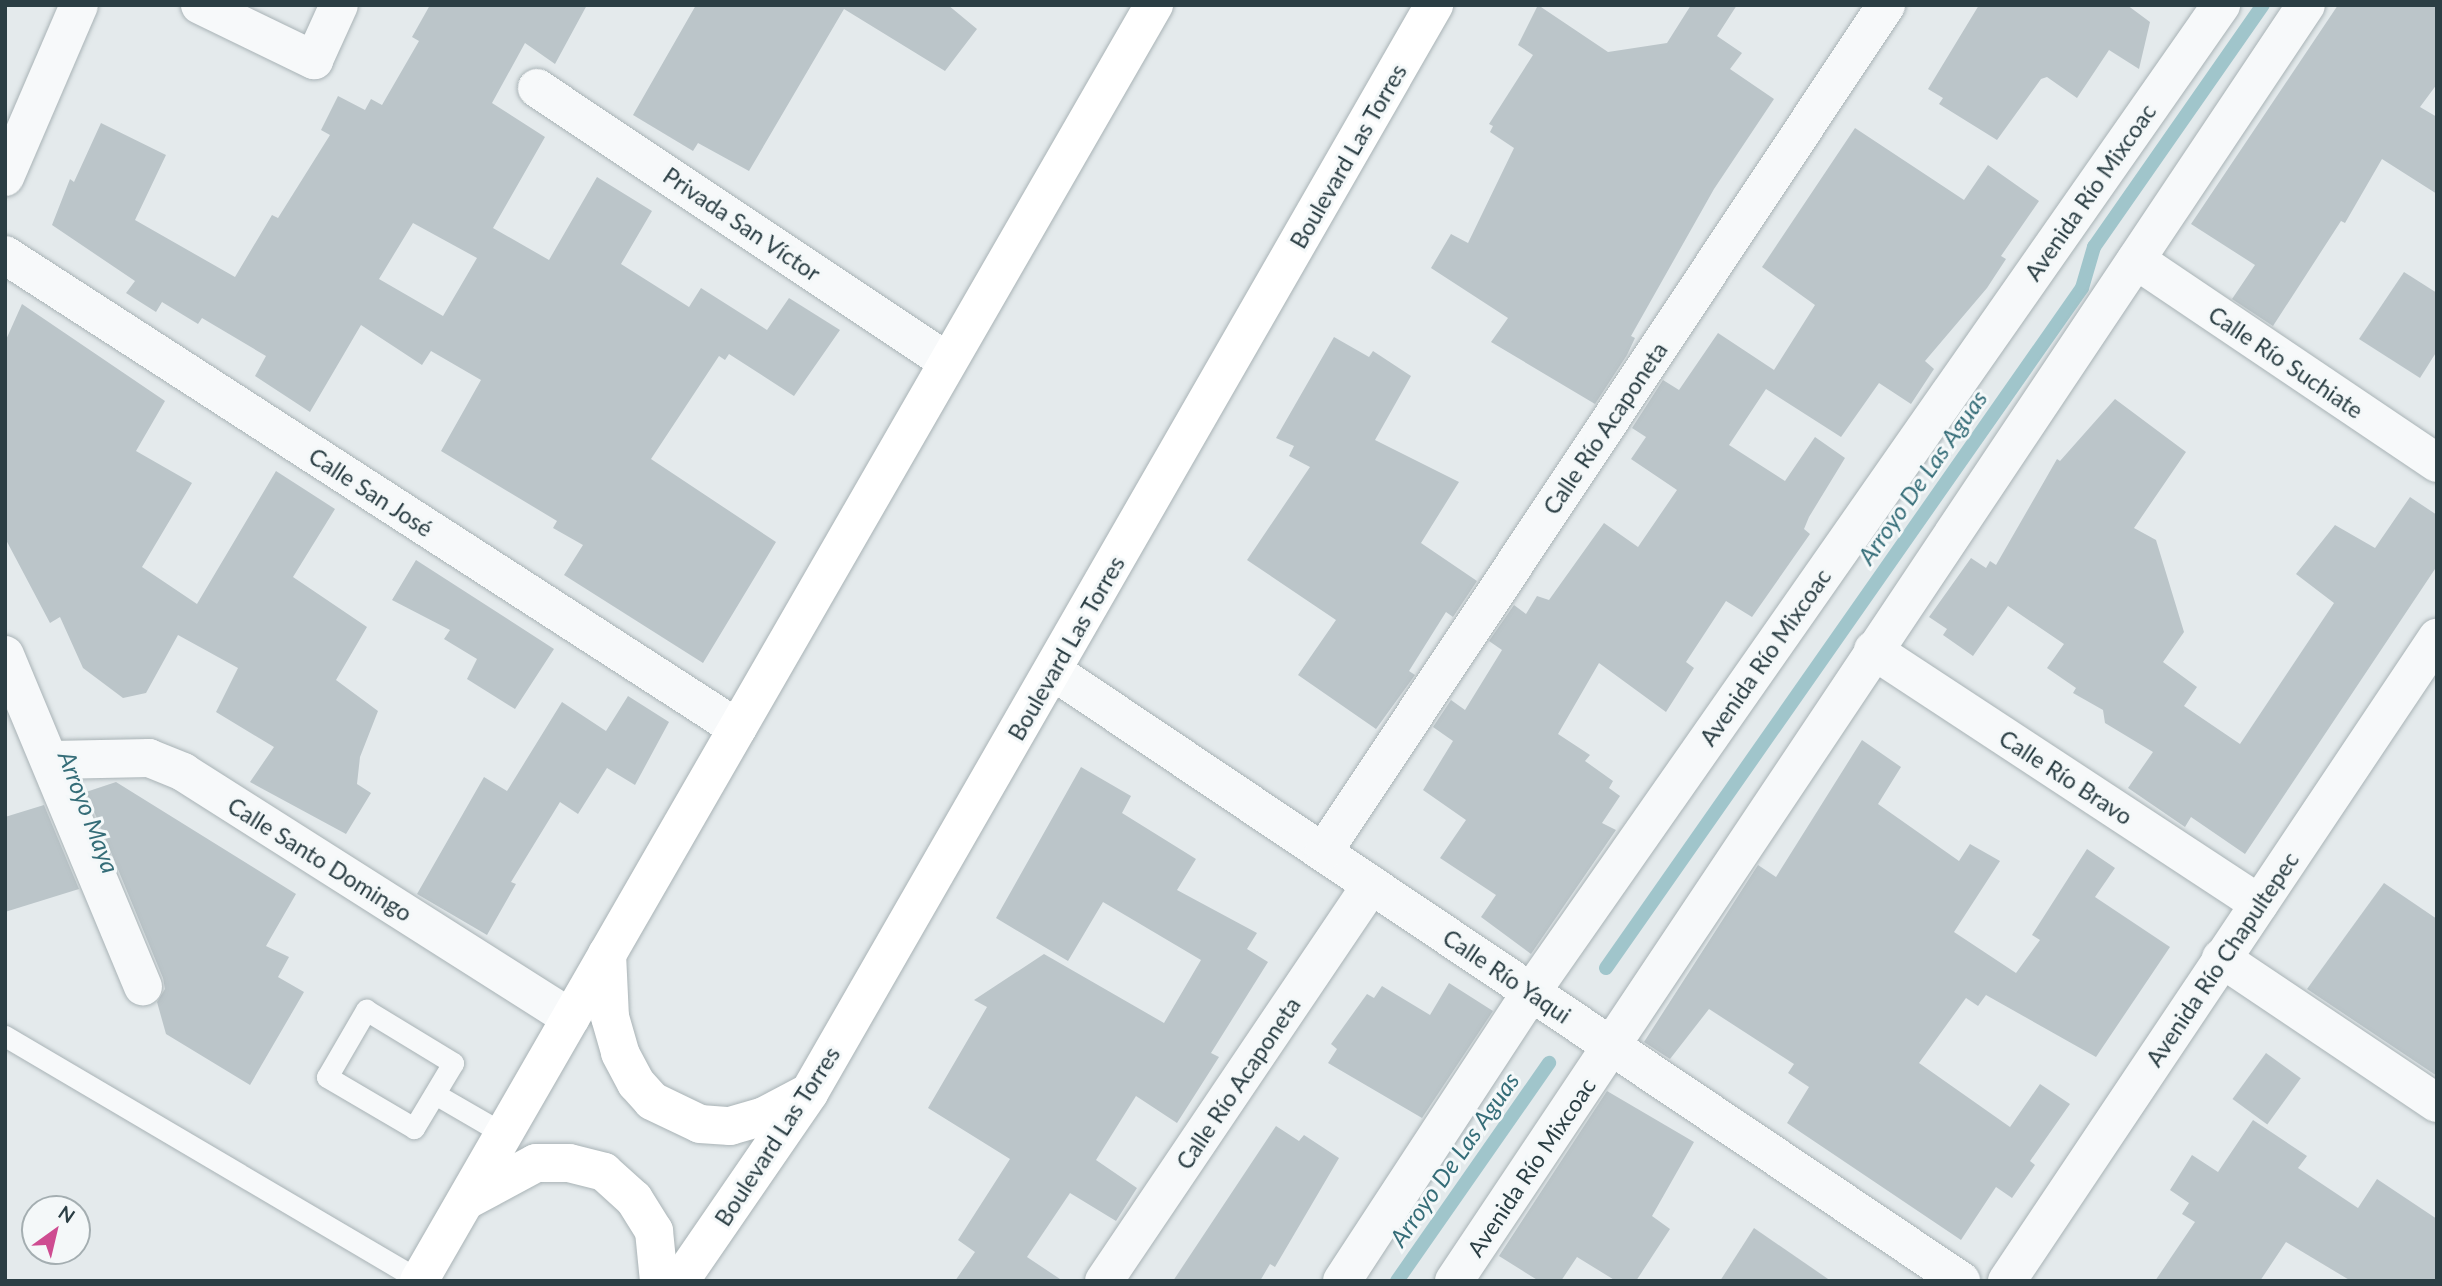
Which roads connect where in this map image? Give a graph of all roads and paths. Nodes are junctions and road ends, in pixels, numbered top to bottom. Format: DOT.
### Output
graph roads {
  1 [pos="79,5"];
  2 [pos="200,5"];
  3 [pos="339,5"];
  4 [pos="1154,5"];
  5 [pos="1434,5"];
  6 [pos="1886,5"];
  7 [pos="2221,5"];
  8 [pos="2306,5"];
  9 [pos="537,88"];
  10 [pos="5,177"];
  11 [pos="5,255"];
  12 [pos="2136,260"];
  13 [pos="947,360"];
  14 [pos="2437,463"];
  15 [pos="2437,638"];
  16 [pos="1873,650"];
  17 [pos="5,655"];
  18 [pos="1053,671"];
  19 [pos="737,728"];
  20 [pos="52,760"];
  21 [pos="1324,851"];
  22 [pos="1371,885"];
  23 [pos="2259,904"];
  24 [pos="607,954"];
  25 [pos="2221,958"];
  26 [pos="143,986"];
  27 [pos="1532,991"];
  28 [pos="571,1018"];
  29 [pos="5,1036"];
  30 [pos="1611,1047"];
  31 [pos="809,1093"];
  32 [pos="435,1094"];
  33 [pos="2437,1103"];
  34 [pos="504,1134"];
  35 [pos="464,1202"];
  36 [pos="419,1280"];
  37 [pos="659,1281"];
  38 [pos="680,1281"];
  39 [pos="1104,1281"];
  40 [pos="1342,1281"];
  41 [pos="1454,1281"];
  42 [pos="1961,1281"];
  43 [pos="2007,1281"];
  1 -- 10 [label="street"];
  2 -- 3 [label="street"];
  4 -- 13 [label="main road"];
  5 -- 18 [label="main road, Boulevard Las Torres"];
  6 -- 21 [label="street, Calle Río Acaponeta"];
  7 -- 27 [label="street, Avenida Río Mixcoac"];
  8 -- 12 [label="street, Avenida Río Mixcoac"];
  9 -- 13 [label="street, Privada San Víctor"];
  11 -- 19 [label="street, Calle San José"];
  12 -- 14 [label="street, Calle Río Suchiate"];
  12 -- 16 [label="street, Avenida Río Mixcoac"];
  13 -- 19 [label="main road"];
  15 -- 23 [label="street, Avenida Río Chapultepec"];
  16 -- 23 [label="street, Calle Río Bravo"];
  16 -- 30 [label="street, Avenida Río Mixcoac"];
  17 -- 20 [label="street"];
  18 -- 21 [label="street, Calle Río Yaqui"];
  18 -- 31 [label="main road, Boulevard Las Torres"];
  19 -- 24 [label="main road"];
  20 -- 26 [label="street"];
  20 -- 28 [label="street, Calle Santo Domingo"];
  21 -- 22 [label="street, Calle Río Yaqui"];
  22 -- 27 [label="street, Calle Río Yaqui"];
  22 -- 39 [label="street, Calle Río Acaponeta"];
  23 -- 25 [label="street, Avenida Río Chapultepec"];
  24 -- 28 [label="main road"];
  24 -- 31 [label="main road"];
  25 -- 33 [label="street"];
  25 -- 43 [label="street, Avenida Río Chapultepec"];
  27 -- 30 [label="street, Calle Río Yaqui"];
  27 -- 40 [label="street, Avenida Río Mixcoac"];
  28 -- 34 [label="main road"];
  29 -- 36 [label="lane"];
  30 -- 41 [label="street, Avenida Río Mixcoac"];
  30 -- 42 [label="street, Calle Río Yaqui"];
  31 -- 38 [label="main road, Boulevard Las Torres"];
  32 -- 32 [label="lane"];
  32 -- 34 [label="lane"];
  34 -- 35 [label="main road"];
  35 -- 36 [label="main road"];
  35 -- 37 [label="main road"];
}
